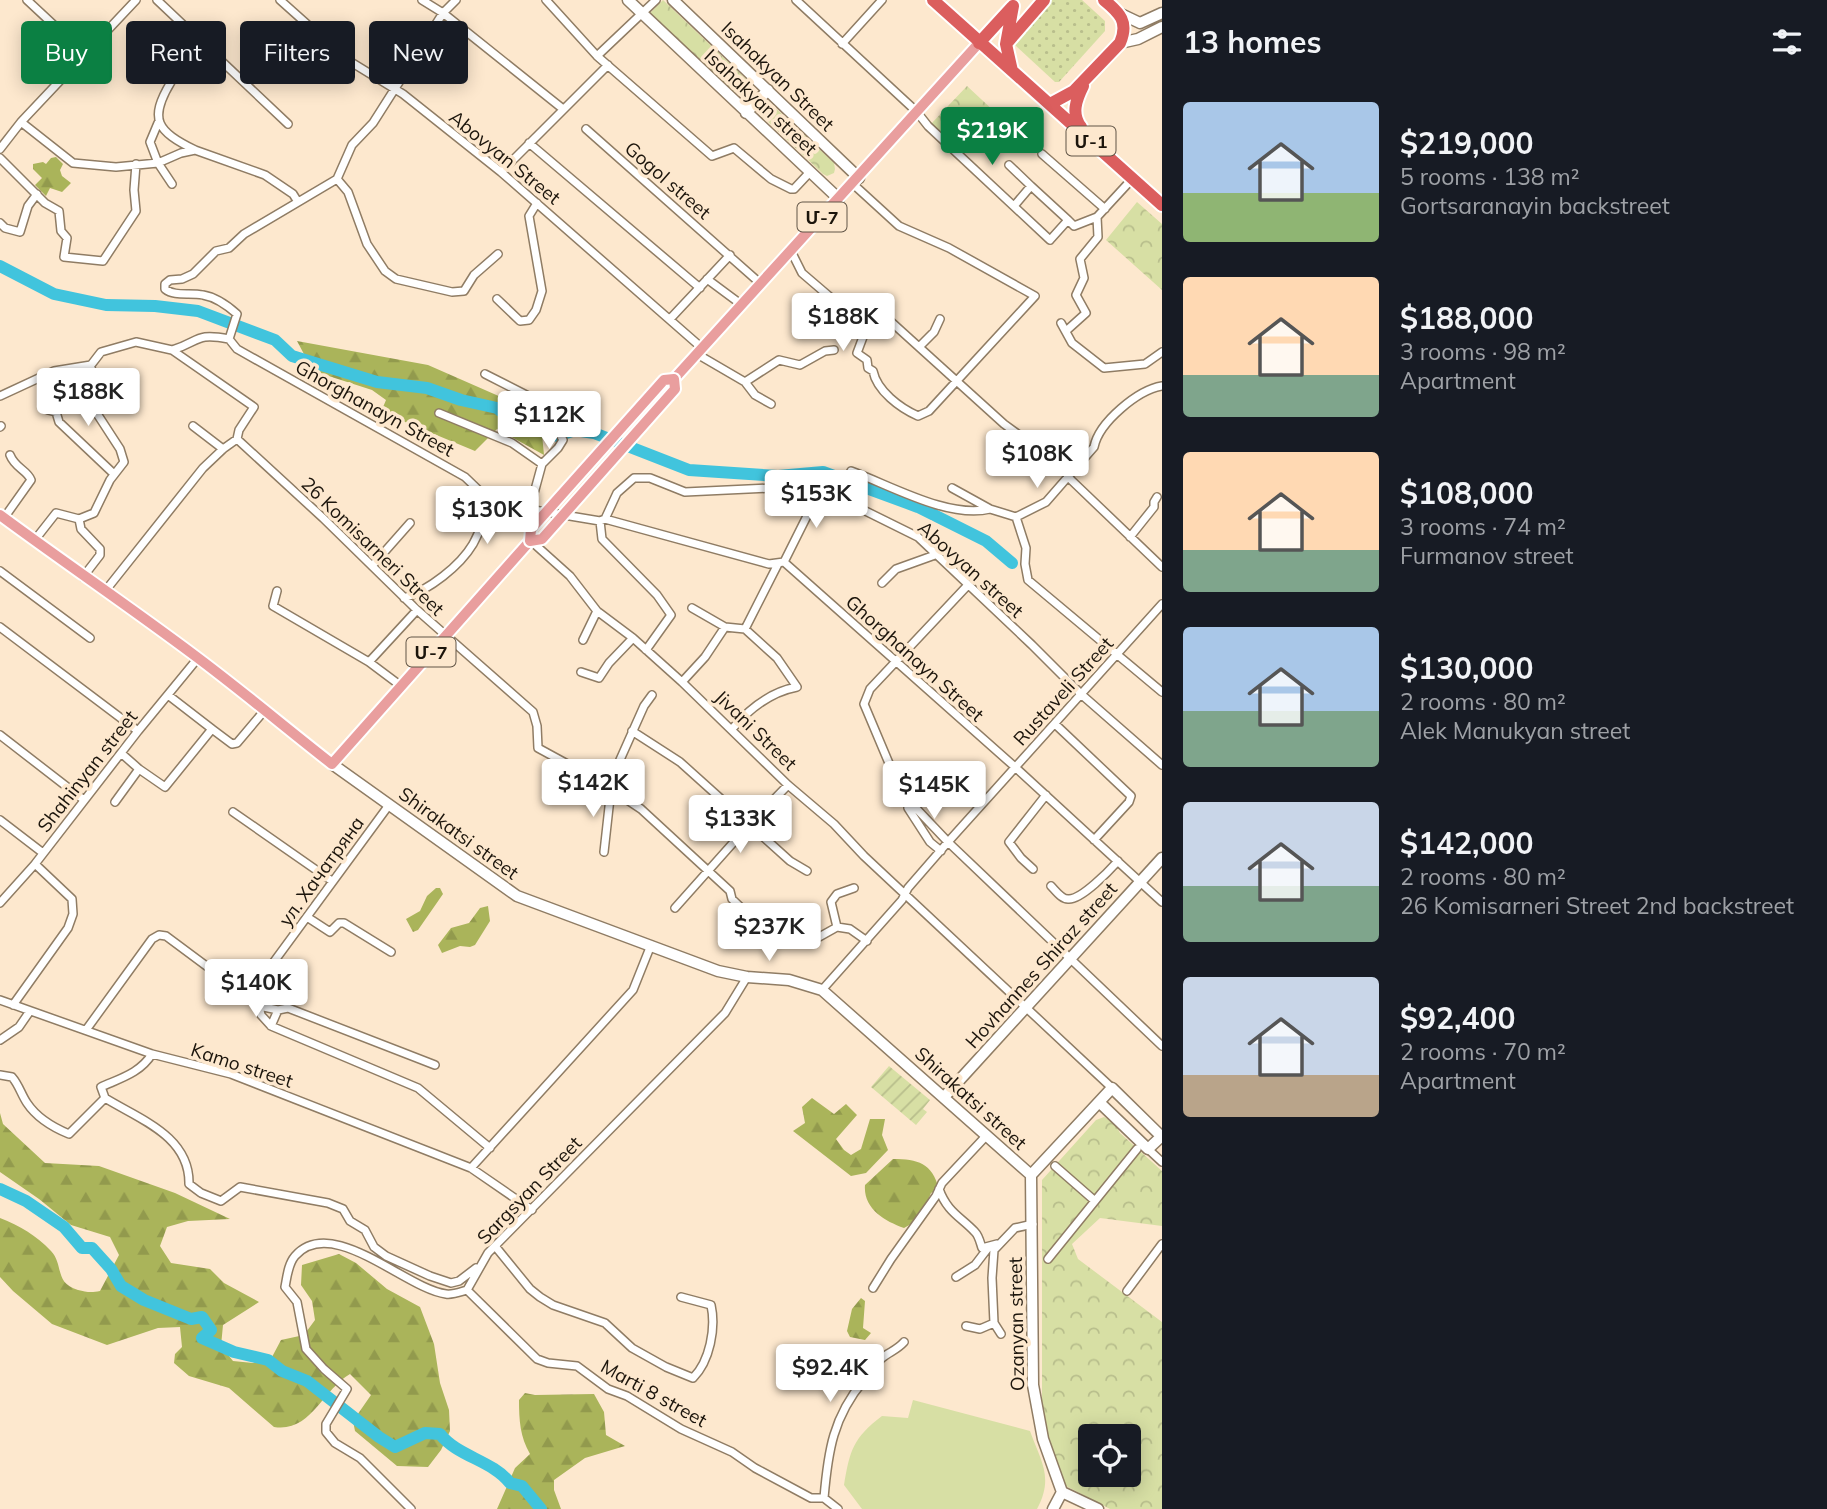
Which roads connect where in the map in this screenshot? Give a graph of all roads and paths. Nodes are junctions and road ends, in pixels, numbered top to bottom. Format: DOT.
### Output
graph roads {
  1 [pos="27,0"];
  2 [pos="136,0"];
  3 [pos="157,0"];
  4 [pos="280,0"];
  5 [pos="422,0"];
  6 [pos="456,0"];
  7 [pos="546,0"];
  8 [pos="628,0"];
  9 [pos="656,0"];
  10 [pos="673,0"];
  11 [pos="796,0"];
  12 [pos="883,0"];
  13 [pos="933,0"];
  14 [pos="1044,0"];
  15 [pos="1104,0"];
  16 [pos="1015,3"];
  17 [pos="443,13"];
  18 [pos="642,13"];
  19 [pos="1162,13"];
  20 [pos="1121,15"];
  21 [pos="50,21"];
  22 [pos="179,21"];
  23 [pos="112,26"];
  24 [pos="1162,27"];
  25 [pos="979,43"];
  26 [pos="1120,43"];
  27 [pos="842,44"];
  28 [pos="1006,44"];
  29 [pos="991,53"];
  30 [pos="969,54"];
  31 [pos="597,56"];
  32 [pos="608,65"];
  33 [pos="226,66"];
  34 [pos="1012,71"];
  35 [pos="1090,74"];
  36 [pos="58,84"];
  37 [pos="170,84"];
  38 [pos="768,90"];
  39 [pos="395,91"];
  40 [pos="1050,104"];
  41 [pos="563,109"];
  42 [pos="917,112"];
  43 [pos="746,113"];
  44 [pos="21,122"];
  45 [pos="158,123"];
  46 [pos="288,124"];
  47 [pos="586,129"];
  48 [pos="529,143"];
  49 [pos="1095,144"];
  50 [pos="0,149"];
  51 [pos="195,150"];
  52 [pos="1042,154"];
  53 [pos="0,158"];
  54 [pos="158,163"];
  55 [pos="136,164"];
  56 [pos="1009,165"];
  57 [pos="501,172"];
  58 [pos="810,173"];
  59 [pos="1133,178"];
  60 [pos="337,179"];
  61 [pos="856,181"];
  62 [pos="172,184"];
  63 [pos="1031,186"];
  64 [pos="37,194"];
  65 [pos="839,200"];
  66 [pos="298,202"];
  67 [pos="537,203"];
  68 [pos="1162,205"];
  69 [pos="1014,206"];
  70 [pos="1104,209"];
  71 [pos="1097,218"];
  72 [pos="1068,220"];
  73 [pos="0,223"];
  74 [pos="791,251"];
  75 [pos="498,254"];
  76 [pos="730,255"];
  77 [pos="707,279"];
  78 [pos="761,284"];
  79 [pos="700,288"];
  80 [pos="497,299"];
  81 [pos="742,305"];
  82 [pos="879,314"];
  83 [pos="670,319"];
  84 [pos="940,319"];
  85 [pos="1061,323"];
  86 [pos="1066,331"];
  87 [pos="229,339"];
  88 [pos="919,347"];
  89 [pos="172,350"];
  90 [pos="834,350"];
  91 [pos="699,351"];
  92 [pos="1162,352"];
  93 [pos="91,365"];
  94 [pos="485,374"];
  95 [pos="956,381"];
  96 [pos="745,382"];
  97 [pos="1162,386"];
  98 [pos="0,397"];
  99 [pos="771,404"];
  100 [pos="48,410"];
  101 [pos="439,413"];
  102 [pos="193,426"];
  103 [pos="237,439"];
  104 [pos="223,449"];
  105 [pos="10,455"];
  106 [pos="542,464"];
  107 [pos="850,471"];
  108 [pos="114,474"];
  109 [pos="1068,477"];
  110 [pos="815,486"];
  111 [pos="952,488"];
  112 [pos="520,491"];
  113 [pos="1157,498"];
  114 [pos="492,503"];
  115 [pos="530,508"];
  116 [pos="990,509"];
  117 [pos="2,517"];
  118 [pos="1016,517"];
  119 [pos="79,519"];
  120 [pos="602,520"];
  121 [pos="410,523"];
  122 [pos="1130,537"];
  123 [pos="34,541"];
  124 [pos="530,541"];
  125 [pos="935,555"];
  126 [pos="781,563"];
  127 [pos="372,566"];
  128 [pos="1162,567"];
  129 [pos="0,571"];
  130 [pos="83,577"];
  131 [pos="882,583"];
  132 [pos="967,586"];
  133 [pos="106,590"];
  134 [pos="277,591"];
  135 [pos="404,598"];
  136 [pos="1162,604"];
  137 [pos="692,608"];
  138 [pos="417,610"];
  139 [pos="597,611"];
  140 [pos="0,627"];
  141 [pos="725,627"];
  142 [pos="745,629"];
  143 [pos="446,636"];
  144 [pos="90,638"];
  145 [pos="633,638"];
  146 [pos="583,640"];
  147 [pos="646,650"];
  148 [pos="1117,655"];
  149 [pos="198,658"];
  150 [pos="369,662"];
  151 [pos="897,662"];
  152 [pos="581,672"];
  153 [pos="682,682"];
  154 [pos="401,686"];
  155 [pos="1162,692"];
  156 [pos="167,695"];
  157 [pos="652,695"];
  158 [pos="1082,695"];
  159 [pos="264,711"];
  160 [pos="1055,724"];
  161 [pos="212,729"];
  162 [pos="732,729"];
  163 [pos="138,731"];
  164 [pos="632,731"];
  165 [pos="0,735"];
  166 [pos="121,752"];
  167 [pos="332,764"];
  168 [pos="1162,765"];
  169 [pos="1015,767"];
  170 [pos="139,769"];
  171 [pos="611,780"];
  172 [pos="788,785"];
  173 [pos="611,789"];
  174 [pos="1046,796"];
  175 [pos="83,800"];
  176 [pos="115,802"];
  177 [pos="389,805"];
  178 [pos="908,808"];
  179 [pos="233,812"];
  180 [pos="0,820"];
  181 [pos="749,825"];
  182 [pos="1094,840"];
  183 [pos="948,842"];
  184 [pos="940,851"];
  185 [pos="604,852"];
  186 [pos="43,853"];
  187 [pos="1162,858"];
  188 [pos="1118,862"];
  189 [pos="35,864"];
  190 [pos="1033,869"];
  191 [pos="708,870"];
  192 [pos="807,871"];
  193 [pos="332,881"];
  194 [pos="1140,882"];
  195 [pos="1051,886"];
  196 [pos="854,888"];
  197 [pos="905,893"];
  198 [pos="1162,902"];
  199 [pos="0,903"];
  200 [pos="675,908"];
  201 [pos="307,917"];
  202 [pos="837,927"];
  203 [pos="867,941"];
  204 [pos="651,945"];
  205 [pos="391,952"];
  206 [pos="1071,958"];
  207 [pos="747,977"];
  208 [pos="822,990"];
  209 [pos="248,997"];
  210 [pos="0,1000"];
  211 [pos="13,1005"];
  212 [pos="259,1006"];
  213 [pos="1027,1007"];
  214 [pos="278,1010"];
  215 [pos="30,1011"];
  216 [pos="271,1026"];
  217 [pos="86,1030"];
  218 [pos="0,1040"];
  219 [pos="1162,1046"];
  220 [pos="152,1054"];
  221 [pos="435,1065"];
  222 [pos="0,1075"];
  223 [pos="1112,1088"];
  224 [pos="945,1096"];
  225 [pos="105,1098"];
  226 [pos="1099,1101"];
  227 [pos="987,1135"];
  228 [pos="1162,1136"];
  229 [pos="490,1148"];
  230 [pos="1137,1149"];
  231 [pos="1149,1149"];
  232 [pos="1162,1162"];
  233 [pos="1055,1166"];
  234 [pos="471,1168"];
  235 [pos="1031,1175"];
  236 [pos="939,1189"];
  237 [pos="1095,1201"];
  238 [pos="531,1210"];
  239 [pos="1033,1224"];
  240 [pos="1004,1241"];
  241 [pos="495,1246"];
  242 [pos="988,1248"];
  243 [pos="1160,1250"];
  244 [pos="1048,1259"];
  245 [pos="480,1265"];
  246 [pos="956,1278"];
  247 [pos="873,1288"];
  248 [pos="467,1290"];
  249 [pos="1127,1291"];
  250 [pos="681,1297"];
  251 [pos="994,1323"];
  252 [pos="966,1326"];
  253 [pos="1001,1334"];
  254 [pos="904,1342"];
  255 [pos="1062,1492"];
  256 [pos="824,1498"];
  257 [pos="411,1509"];
  258 [pos="838,1509"];
  259 [pos="1053,1509"];
  260 [pos="1098,1509"];
  1 -- 21 [label="street"];
  2 -- 23 [label="street"];
  3 -- 22 [label="street"];
  4 -- 39 [label="street, Abovyan Street"];
  5 -- 17 [label="street"];
  6 -- 17 [label="street"];
  7 -- 31 [label="street"];
  8 -- 18 [label="main road, Isahakyan street"];
  9 -- 18 [label="street"];
  10 -- 38 [label="main road, Isahakyan Street"];
  11 -- 27 [label="street"];
  12 -- 27 [label="street"];
  13 -- 25 [label="highway"];
  14 -- 28 [label="highway"];
  15 -- 20 [label="highway"];
  16 -- 25 [label="highway"];
  16 -- 28 [label="highway"];
  17 -- 39 [label="street"];
  17 -- 41 [label="street"];
  18 -- 31 [label="street"];
  18 -- 43 [label="main road, Isahakyan street"];
  19 -- 20 [label="main road"];
  20 -- 26 [label="highway"];
  24 -- 26 [label="main road"];
  25 -- 29 [label="highway"];
  25 -- 30 [label="main road, Մ-7"];
  26 -- 35 [label="highway"];
  27 -- 42 [label="street"];
  28 -- 34 [label="highway"];
  29 -- 30 [label="main road"];
  29 -- 34 [label="highway"];
  30 -- 42 [label="main road, Մ-7"];
  31 -- 32 [label="street"];
  32 -- 41 [label="street"];
  32 -- 58 [label="street"];
  33 -- 46 [label="street"];
  34 -- 40 [label="highway"];
  35 -- 40 [label="highway"];
  35 -- 49 [label="highway"];
  36 -- 44 [label="street"];
  37 -- 45 [label="street"];
  38 -- 43 [label="main road"];
  38 -- 61 [label="main road, Isahakyan Street"];
  39 -- 57 [label="street, Abovyan Street"];
  39 -- 60 [label="street"];
  40 -- 49 [label="highway, Մ-1"];
  41 -- 48 [label="street"];
  42 -- 61 [label="main road, Մ-7"];
  42 -- 69 [label="street"];
  43 -- 58 [label="main road, Isahakyan street"];
  44 -- 50 [label="street"];
  44 -- 55 [label="street"];
  45 -- 51 [label="street"];
  45 -- 54 [label="street"];
  47 -- 76 [label="street, Gogol street"];
  48 -- 57 [label="street"];
  48 -- 79 [label="street"];
  49 -- 59 [label="highway, Մ-1"];
  51 -- 54 [label="street"];
  51 -- 66 [label="street"];
  52 -- 70 [label="street"];
  53 -- 64 [label="street"];
  54 -- 55 [label="street"];
  54 -- 62 [label="street"];
  55 -- 64 [label="street"];
  56 -- 63 [label="street"];
  57 -- 67 [label="street, Abovyan Street"];
  58 -- 65 [label="main road, Isahakyan street"];
  59 -- 68 [label="highway, Մ-1"];
  59 -- 70 [label="street"];
  60 -- 66 [label="street"];
  60 -- 75 [label="street"];
  61 -- 65 [label="main road, Մ-7"];
  61 -- 95 [label="street"];
  63 -- 69 [label="street"];
  63 -- 72 [label="street"];
  64 -- 73 [label="street"];
  65 -- 74 [label="main road, Մ-7"];
  66 -- 87 [label="street"];
  67 -- 80 [label="street"];
  67 -- 83 [label="street, Abovyan Street"];
  69 -- 72 [label="street"];
  70 -- 71 [label="street"];
  71 -- 72 [label="street"];
  71 -- 86 [label="street"];
  74 -- 78 [label="main road, Մ-7"];
  74 -- 82 [label="street"];
  76 -- 77 [label="street"];
  76 -- 78 [label="street, Gogol street"];
  77 -- 79 [label="street"];
  77 -- 81 [label="street"];
  78 -- 81 [label="main road, Մ-7"];
  79 -- 83 [label="street"];
  81 -- 91 [label="main road, Մ-7"];
  82 -- 88 [label="street"];
  82 -- 95 [label="street"];
  83 -- 91 [label="street, Abovyan Street"];
  84 -- 88 [label="street"];
  85 -- 86 [label="street"];
  86 -- 92 [label="street"];
  87 -- 89 [label="street"];
  87 -- 114 [label="street, Ghorghanayn Street"];
  88 -- 95 [label="street"];
  89 -- 93 [label="street"];
  89 -- 103 [label="street"];
  90 -- 96 [label="street"];
  91 -- 96 [label="street, Abovyan Street"];
  91 -- 124 [label="main road, Մ-7, bridge"];
  93 -- 98 [label="street"];
  93 -- 108 [label="street"];
  94 -- 106 [label="street"];
  95 -- 109 [label="street"];
  96 -- 99 [label="street, Abovyan Street"];
  97 -- 109 [label="street"];
  100 -- 108 [label="street"];
  101 -- 106 [label="street"];
  102 -- 104 [label="street"];
  103 -- 104 [label="street"];
  103 -- 127 [label="street, 26 Komisarneri Street"];
  104 -- 133 [label="street"];
  105 -- 117 [label="street"];
  106 -- 115 [label="street"];
  107 -- 116 [label="street"];
  108 -- 119 [label="street"];
  109 -- 118 [label="street"];
  109 -- 122 [label="street"];
  110 -- 120 [label="street, Abovyan street"];
  110 -- 125 [label="street, Abovyan street"];
  110 -- 126 [label="street"];
  111 -- 116 [label="street"];
  112 -- 115 [label="street"];
  113 -- 122 [label="street"];
  114 -- 115 [label="street"];
  114 -- 135 [label="street"];
  115 -- 120 [label="street"];
  116 -- 118 [label="street"];
  117 -- 123 [label="main road, Shirakatsi street"];
  118 -- 148 [label="street"];
  119 -- 123 [label="street"];
  119 -- 130 [label="street"];
  120 -- 126 [label="street, Ghorghanayn Street"];
  120 -- 147 [label="street"];
  121 -- 127 [label="street"];
  122 -- 128 [label="street"];
  123 -- 130 [label="main road, Shirakatsi street"];
  124 -- 139 [label="street, Jivani Street"];
  124 -- 143 [label="main road, Մ-7"];
  125 -- 131 [label="street"];
  125 -- 132 [label="street, Abovyan street"];
  126 -- 142 [label="street"];
  126 -- 151 [label="street, Ghorghanayn Street"];
  127 -- 135 [label="street, 26 Komisarneri Street"];
  129 -- 144 [label="street"];
  130 -- 133 [label="main road, Shirakatsi street"];
  132 -- 151 [label="street"];
  132 -- 158 [label="street, Abovyan street"];
  133 -- 149 [label="main road, Shirakatsi street"];
  134 -- 150 [label="street"];
  135 -- 138 [label="street, 26 Komisarneri Street"];
  136 -- 148 [label="street, Rustaveli Street"];
  137 -- 141 [label="street"];
  138 -- 143 [label="street, 26 Komisarneri Street"];
  138 -- 150 [label="street"];
  139 -- 145 [label="street, Jivani Street"];
  139 -- 146 [label="street"];
  140 -- 163 [label="street"];
  141 -- 142 [label="street"];
  141 -- 153 [label="street"];
  142 -- 162 [label="street"];
  143 -- 154 [label="main road, Մ-7"];
  143 -- 171 [label="street, 26 Komisarneri Street"];
  145 -- 147 [label="street, Jivani Street"];
  145 -- 152 [label="street"];
  147 -- 153 [label="street, Jivani Street"];
  148 -- 155 [label="street"];
  148 -- 158 [label="street, Rustaveli Street"];
  149 -- 156 [label="street, Shahinyan street"];
  149 -- 159 [label="main road, Shirakatsi street"];
  150 -- 154 [label="street"];
  151 -- 169 [label="street, Ghorghanayn Street"];
  151 -- 183 [label="street"];
  153 -- 162 [label="street, Jivani Street"];
  154 -- 167 [label="main road, Մ-7"];
  156 -- 161 [label="street"];
  156 -- 163 [label="street, Shahinyan street"];
  157 -- 164 [label="street"];
  158 -- 160 [label="street, Rustaveli Street"];
  158 -- 168 [label="street, Abovyan street"];
  159 -- 161 [label="street"];
  159 -- 167 [label="main road, Shirakatsi street"];
  160 -- 169 [label="street, Rustaveli Street"];
  160 -- 182 [label="street"];
  161 -- 170 [label="street"];
  162 -- 172 [label="street, Jivani Street"];
  163 -- 166 [label="street, Shahinyan street"];
  164 -- 171 [label="street"];
  164 -- 181 [label="street"];
  165 -- 175 [label="street"];
  166 -- 170 [label="street"];
  166 -- 175 [label="street, Shahinyan street"];
  167 -- 177 [label="main road, Shirakatsi street"];
  169 -- 174 [label="street, Ghorghanayn Street"];
  169 -- 183 [label="street, Rustaveli Street"];
  170 -- 176 [label="street"];
  171 -- 173 [label="street"];
  172 -- 181 [label="street"];
  172 -- 197 [label="street, Jivani Street"];
  173 -- 185 [label="street"];
  173 -- 191 [label="street"];
  174 -- 182 [label="street, Ghorghanayn Street"];
  174 -- 190 [label="street"];
  175 -- 186 [label="street, Shahinyan street"];
  177 -- 193 [label="street, ул. Хачатряна"];
  177 -- 204 [label="main road, Shirakatsi street"];
  178 -- 184 [label="street"];
  179 -- 193 [label="street"];
  180 -- 186 [label="street"];
  181 -- 191 [label="street"];
  181 -- 192 [label="street"];
  182 -- 188 [label="street, Ghorghanayn Street"];
  183 -- 184 [label="street, Rustaveli Street"];
  183 -- 206 [label="street"];
  184 -- 197 [label="street, Rustaveli Street"];
  186 -- 189 [label="street, Shahinyan street"];
  187 -- 194 [label="main road, Hovhannes Shiraz street"];
  188 -- 194 [label="street, Ghorghanayn Street"];
  188 -- 195 [label="street"];
  189 -- 199 [label="street, Shahinyan street"];
  189 -- 211 [label="street"];
  191 -- 200 [label="street"];
  191 -- 202 [label="street"];
  193 -- 201 [label="street, ул. Хачатряна"];
  194 -- 198 [label="street, Ghorghanayn Street"];
  194 -- 206 [label="main road, Hovhannes Shiraz street"];
  196 -- 202 [label="street"];
  197 -- 203 [label="street, Rustaveli Street"];
  197 -- 213 [label="street, Jivani Street"];
  201 -- 205 [label="street"];
  201 -- 209 [label="street, ул. Хачатряна"];
  202 -- 203 [label="street"];
  203 -- 208 [label="street, Rustaveli Street"];
  204 -- 207 [label="main road, Shirakatsi street"];
  204 -- 229 [label="street"];
  206 -- 213 [label="main road, Hovhannes Shiraz street"];
  206 -- 219 [label="street"];
  207 -- 208 [label="main road, Shirakatsi street"];
  207 -- 238 [label="street, Sargsyan Street"];
  208 -- 224 [label="main road, Shirakatsi street"];
  209 -- 212 [label="street"];
  209 -- 217 [label="street"];
  210 -- 211 [label="street, Kamo street"];
  211 -- 215 [label="street, Kamo street"];
  212 -- 214 [label="street"];
  212 -- 216 [label="street"];
  213 -- 223 [label="street, Jivani Street"];
  213 -- 224 [label="main road, Hovhannes Shiraz street"];
  214 -- 216 [label="street"];
  214 -- 221 [label="street"];
  215 -- 217 [label="street, Kamo street"];
  215 -- 218 [label="street"];
  216 -- 229 [label="street"];
  217 -- 220 [label="street, Kamo street"];
  220 -- 225 [label="street"];
  220 -- 234 [label="street, Kamo street"];
  222 -- 225 [label="street"];
  223 -- 226 [label="main road"];
  223 -- 228 [label="main road"];
  224 -- 227 [label="main road, Shirakatsi street"];
  225 -- 245 [label="street"];
  226 -- 231 [label="main road"];
  226 -- 235 [label="main road"];
  227 -- 235 [label="main road, Shirakatsi street"];
  227 -- 236 [label="street"];
  228 -- 231 [label="main road"];
  229 -- 234 [label="street"];
  230 -- 237 [label="street"];
  231 -- 232 [label="street"];
  233 -- 237 [label="street"];
  234 -- 238 [label="street, Kamo street"];
  235 -- 239 [label="main road, Ozanyan street"];
  236 -- 242 [label="street"];
  236 -- 247 [label="street"];
  237 -- 244 [label="street"];
  238 -- 241 [label="street, Sargsyan Street"];
  239 -- 240 [label="street"];
  239 -- 255 [label="main road, Ozanyan street"];
  240 -- 242 [label="street"];
  240 -- 251 [label="street"];
  241 -- 245 [label="street, Sargsyan Street"];
  241 -- 250 [label="street"];
  242 -- 246 [label="street"];
  243 -- 249 [label="street"];
  245 -- 248 [label="street, Sargsyan Street"];
  248 -- 256 [label="street, Marti 8 street"];
  248 -- 257 [label="street"];
  251 -- 252 [label="street"];
  251 -- 253 [label="street"];
  254 -- 256 [label="street"];
  255 -- 259 [label="main road"];
  255 -- 260 [label="main road"];
  256 -- 258 [label="street, Marti 8 street"];
}
